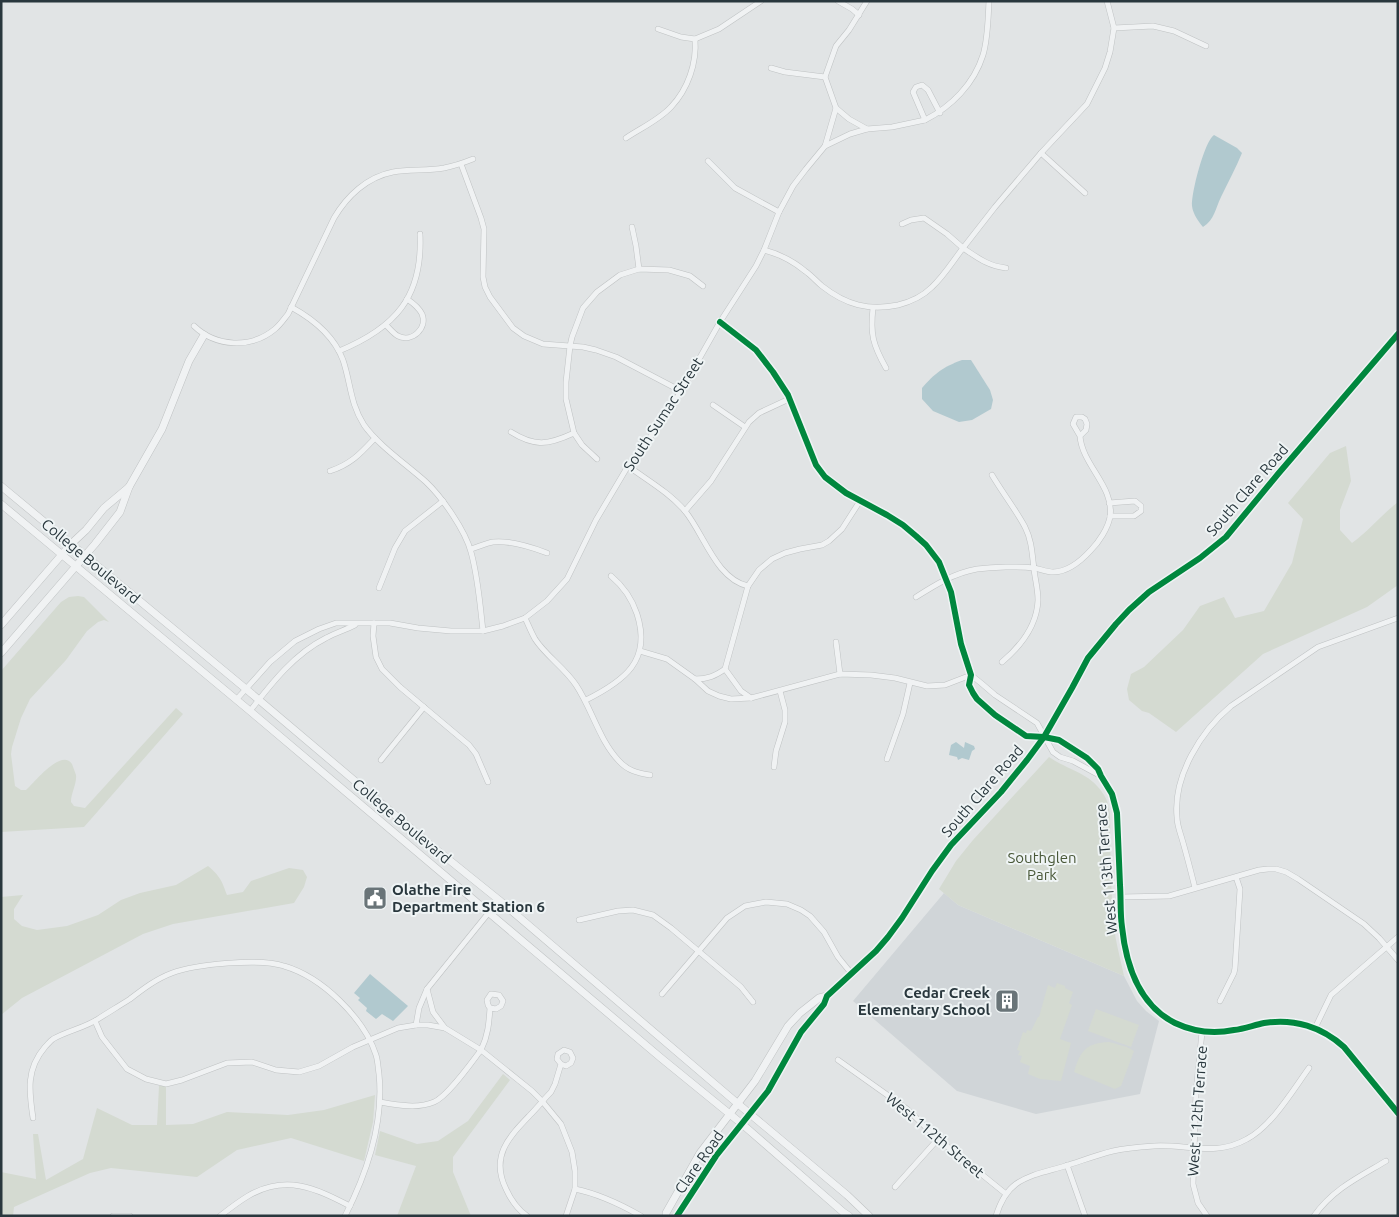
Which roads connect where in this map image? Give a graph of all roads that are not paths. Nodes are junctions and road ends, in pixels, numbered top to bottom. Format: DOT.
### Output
graph roads {
  1 [pos="838,1"];
  2 [pos="867,1"];
  3 [pos="988,1"];
  4 [pos="1107,1"];
  5 [pos="758,2"];
  6 [pos="859,15"];
  7 [pos="1114,28"];
  8 [pos="658,29"];
  9 [pos="694,39"];
  10 [pos="1206,46"];
  11 [pos="771,68"];
  12 [pos="825,77"];
  13 [pos="836,108"];
  14 [pos="940,113"];
  15 [pos="925,120"];
  16 [pos="867,129"];
  17 [pos="626,138"];
  18 [pos="825,146"];
  19 [pos="1041,153"];
  20 [pos="473,159"];
  21 [pos="708,161"];
  22 [pos="461,164"];
  23 [pos="1085,193"];
  24 [pos="778,212"];
  25 [pos="902,224"];
  26 [pos="632,227"];
  27 [pos="420,234"];
  28 [pos="963,248"];
  29 [pos="764,250"];
  30 [pos="1006,268"];
  31 [pos="639,269"];
  32 [pos="703,286"];
  33 [pos="408,299"];
  34 [pos="291,307"];
  35 [pos="873,308"];
  36 [pos="720,322"];
  37 [pos="386,325"];
  38 [pos="194,326"];
  39 [pos="1398,334"];
  40 [pos="204,335"];
  41 [pos="570,346"];
  42 [pos="339,351"];
  43 [pos="886,368"];
  44 [pos="681,391"];
  45 [pos="789,399"];
  46 [pos="713,405"];
  47 [pos="745,427"];
  48 [pos="511,432"];
  49 [pos="574,433"];
  50 [pos="1080,436"];
  51 [pos="374,438"];
  52 [pos="597,458"];
  53 [pos="628,466"];
  54 [pos="330,471"];
  55 [pos="992,475"];
  56 [pos="1,486"];
  57 [pos="129,487"];
  58 [pos="443,501"];
  59 [pos="860,501"];
  60 [pos="1109,503"];
  61 [pos="1,504"];
  62 [pos="685,511"];
  63 [pos="1110,516"];
  64 [pos="71,544"];
  65 [pos="471,549"];
  66 [pos="547,553"];
  67 [pos="62,555"];
  68 [pos="85,555"];
  69 [pos="76,566"];
  70 [pos="1034,568"];
  71 [pos="611,576"];
  72 [pos="946,579"];
  73 [pos="748,586"];
  74 [pos="379,588"];
  75 [pos="916,597"];
  76 [pos="525,618"];
  77 [pos="1398,618"];
  78 [pos="358,624"];
  79 [pos="374,624"];
  80 [pos="1,625"];
  81 [pos="483,631"];
  82 [pos="836,642"];
  83 [pos="640,651"];
  84 [pos="1,653"];
  85 [pos="1002,662"];
  86 [pos="726,669"];
  87 [pos="840,674"];
  88 [pos="971,675"];
  89 [pos="695,679"];
  90 [pos="910,683"];
  91 [pos="246,689"];
  92 [pos="780,691"];
  93 [pos="751,698"];
  94 [pos="236,700"];
  95 [pos="259,700"];
  96 [pos="586,700"];
  97 [pos="424,707"];
  98 [pos="250,711"];
  99 [pos="1044,737"];
  100 [pos="887,759"];
  101 [pos="381,760"];
  102 [pos="774,768"];
  103 [pos="650,775"];
  104 [pos="1101,776"];
  105 [pos="488,782"];
  106 [pos="1236,877"];
  107 [pos="1195,888"];
  108 [pos="1121,896"];
  109 [pos="498,900"];
  110 [pos="488,912"];
  111 [pos="579,920"];
  112 [pos="1398,937"];
  113 [pos="1386,946"];
  114 [pos="699,950"];
  115 [pos="1398,960"];
  116 [pos="851,973"];
  117 [pos="427,989"];
  118 [pos="662,994"];
  119 [pos="827,996"];
  120 [pos="1220,1001"];
  121 [pos="753,1002"];
  122 [pos="490,1008"];
  123 [pos="95,1021"];
  124 [pos="416,1025"];
  125 [pos="446,1028"];
  126 [pos="1316,1028"];
  127 [pos="1202,1032"];
  128 [pos="369,1040"];
  129 [pos="481,1050"];
  130 [pos="838,1060"];
  131 [pos="561,1064"];
  132 [pos="1309,1068"];
  133 [pos="542,1101"];
  134 [pos="380,1102"];
  135 [pos="737,1103"];
  136 [pos="1398,1113"];
  137 [pos="730,1114"];
  138 [pos="750,1114"];
  139 [pos="32,1118"];
  140 [pos="742,1124"];
  141 [pos="938,1138"];
  142 [pos="1193,1149"];
  143 [pos="1386,1161"];
  144 [pos="1067,1165"];
  145 [pos="895,1186"];
  146 [pos="575,1189"];
  147 [pos="1006,1194"];
  148 [pos="350,1206"];
  149 [pos="113,1216"];
  150 [pos="130,1216"];
  151 [pos="220,1216"];
  152 [pos="344,1216"];
  153 [pos="527,1216"];
  154 [pos="566,1216"];
  155 [pos="642,1216"];
  156 [pos="666,1216"];
  157 [pos="677,1216"];
  158 [pos="849,1216"];
  159 [pos="869,1216"];
  160 [pos="996,1216"];
  161 [pos="1085,1216"];
  162 [pos="1207,1216"];
  163 [pos="1314,1216"];
  1 -- 6 [label="street"];
  2 -- 6 [label="street"];
  3 -- 14 [label="street, South Sumac Street"];
  4 -- 7 [label="street"];
  5 -- 9 [label="street"];
  6 -- 12 [label="street"];
  7 -- 10 [label="street"];
  7 -- 19 [label="street"];
  8 -- 9 [label="street"];
  9 -- 17 [label="street"];
  11 -- 12 [label="street"];
  12 -- 13 [label="street"];
  13 -- 16 [label="street"];
  13 -- 18 [label="street"];
  14 -- 15 [label="street, South Sumac Street"];
  14 -- 15 [label="street"];
  15 -- 16 [label="street, South Sumac Street"];
  16 -- 18 [label="street, South Sumac Street"];
  18 -- 24 [label="street, South Sumac Street"];
  19 -- 23 [label="street"];
  19 -- 28 [label="street"];
  20 -- 22 [label="street"];
  21 -- 24 [label="street"];
  22 -- 34 [label="street"];
  22 -- 41 [label="street"];
  24 -- 29 [label="street, South Sumac Street"];
  25 -- 28 [label="street"];
  26 -- 31 [label="street"];
  27 -- 33 [label="street"];
  28 -- 30 [label="street"];
  28 -- 35 [label="street"];
  29 -- 35 [label="street"];
  29 -- 36 [label="street, South Sumac Street"];
  31 -- 32 [label="street"];
  31 -- 41 [label="street"];
  33 -- 37 [label="street"];
  33 -- 37 [label="street"];
  34 -- 40 [label="street"];
  34 -- 42 [label="street"];
  35 -- 43 [label="street"];
  36 -- 44 [label="street, South Sumac Street"];
  36 -- 45 [label="street, West 113th Terrace"];
  37 -- 42 [label="street"];
  38 -- 40 [label="street"];
  39 -- 99 [label="street, South Clare Road"];
  40 -- 57 [label="street"];
  41 -- 44 [label="street"];
  41 -- 49 [label="street"];
  42 -- 51 [label="street"];
  44 -- 53 [label="street, South Sumac Street"];
  45 -- 47 [label="street"];
  45 -- 59 [label="street, West 113th Terrace"];
  46 -- 47 [label="street"];
  47 -- 62 [label="street"];
  48 -- 49 [label="street"];
  49 -- 52 [label="street"];
  50 -- 60 [label="street"];
  51 -- 54 [label="street"];
  51 -- 58 [label="street"];
  53 -- 62 [label="street"];
  53 -- 76 [label="street, South Sumac Street"];
  55 -- 70 [label="street"];
  56 -- 64 [label="street, College Boulevard"];
  57 -- 64 [label="street"];
  57 -- 68 [label="street"];
  58 -- 65 [label="street"];
  58 -- 74 [label="street"];
  59 -- 72 [label="street, West 113th Terrace"];
  59 -- 73 [label="street"];
  60 -- 63 [label="street"];
  60 -- 63 [label="street"];
  61 -- 67 [label="street, College Boulevard"];
  62 -- 73 [label="street"];
  63 -- 70 [label="street"];
  64 -- 67 [label="street"];
  64 -- 68 [label="street, College Boulevard"];
  65 -- 66 [label="street"];
  65 -- 81 [label="street"];
  67 -- 69 [label="street, College Boulevard"];
  67 -- 80 [label="street"];
  68 -- 69 [label="street"];
  68 -- 91 [label="street, College Boulevard"];
  69 -- 84 [label="street"];
  69 -- 94 [label="street, College Boulevard"];
  70 -- 72 [label="street"];
  70 -- 85 [label="street"];
  71 -- 83 [label="street"];
  72 -- 75 [label="street"];
  72 -- 88 [label="street, West 113th Terrace"];
  73 -- 86 [label="street"];
  76 -- 81 [label="street, South Sumac Street"];
  76 -- 96 [label="street"];
  77 -- 107 [label="street"];
  78 -- 79 [label="street, South Sumac Street"];
  78 -- 91 [label="street, South Sumac Street"];
  78 -- 95 [label="street, South Sumac Street"];
  79 -- 81 [label="street, South Sumac Street"];
  79 -- 97 [label="street"];
  82 -- 87 [label="street"];
  83 -- 89 [label="street"];
  83 -- 96 [label="street"];
  86 -- 89 [label="street"];
  86 -- 93 [label="street"];
  87 -- 90 [label="street"];
  87 -- 92 [label="street"];
  88 -- 90 [label="street"];
  88 -- 99 [label="street"];
  88 -- 99 [label="street, West 113th Terrace"];
  89 -- 93 [label="street"];
  90 -- 100 [label="street"];
  91 -- 94 [label="street, South Sumac Street"];
  91 -- 95 [label="street, College Boulevard"];
  92 -- 93 [label="street"];
  92 -- 102 [label="street"];
  94 -- 98 [label="street, College Boulevard"];
  95 -- 98 [label="street, South Sumac Street"];
  95 -- 109 [label="street, College Boulevard"];
  96 -- 103 [label="street"];
  97 -- 101 [label="street"];
  97 -- 105 [label="street"];
  98 -- 110 [label="street, College Boulevard"];
  99 -- 104 [label="street"];
  99 -- 104 [label="street, West 113th Terrace"];
  99 -- 116 [label="street, South Clare Road"];
  104 -- 108 [label="street, West 113th Terrace"];
  106 -- 107 [label="street"];
  106 -- 113 [label="street"];
  106 -- 120 [label="street"];
  107 -- 108 [label="street"];
  108 -- 127 [label="street, West 113th Terrace"];
  109 -- 110 [label="street"];
  109 -- 135 [label="street, College Boulevard"];
  110 -- 117 [label="street"];
  110 -- 137 [label="street, College Boulevard"];
  111 -- 114 [label="street"];
  112 -- 113 [label="street"];
  113 -- 115 [label="street"];
  113 -- 126 [label="street"];
  114 -- 116 [label="street"];
  114 -- 118 [label="street"];
  114 -- 121 [label="street"];
  116 -- 119 [label="street, South Clare Road"];
  117 -- 124 [label="street"];
  117 -- 125 [label="street"];
  119 -- 135 [label="street, South Clare Road"];
  119 -- 138 [label="street, South Clare Road"];
  122 -- 129 [label="street"];
  123 -- 128 [label="street"];
  123 -- 128 [label="street"];
  123 -- 139 [label="street"];
  124 -- 125 [label="street"];
  124 -- 128 [label="street"];
  125 -- 129 [label="street"];
  126 -- 127 [label="street, West 113th Terrace"];
  126 -- 136 [label="street, West 113th Terrace"];
  127 -- 142 [label="street, West 112th Terrace"];
  128 -- 134 [label="street"];
  129 -- 133 [label="street"];
  129 -- 134 [label="street"];
  130 -- 141 [label="street, West 112th Street"];
  131 -- 133 [label="street"];
  132 -- 142 [label="street"];
  133 -- 146 [label="street"];
  133 -- 153 [label="street"];
  134 -- 148 [label="street"];
  135 -- 137 [label="street, South Clare Road"];
  135 -- 138 [label="street, College Boulevard"];
  137 -- 140 [label="street, College Boulevard"];
  137 -- 156 [label="street, Clare Road"];
  138 -- 140 [label="street, South Clare Road"];
  138 -- 159 [label="street, College Boulevard"];
  140 -- 157 [label="street, Clare Road"];
  140 -- 158 [label="street, College Boulevard"];
  141 -- 145 [label="street"];
  141 -- 147 [label="street, West 112th Street"];
  142 -- 144 [label="street"];
  142 -- 162 [label="street, West 112th Terrace"];
  143 -- 163 [label="street"];
  144 -- 147 [label="street"];
  144 -- 161 [label="street"];
  146 -- 154 [label="street"];
  146 -- 155 [label="street"];
  147 -- 160 [label="street"];
  148 -- 151 [label="street"];
  148 -- 152 [label="street"];
  149 -- 150 [label="street"];
}
